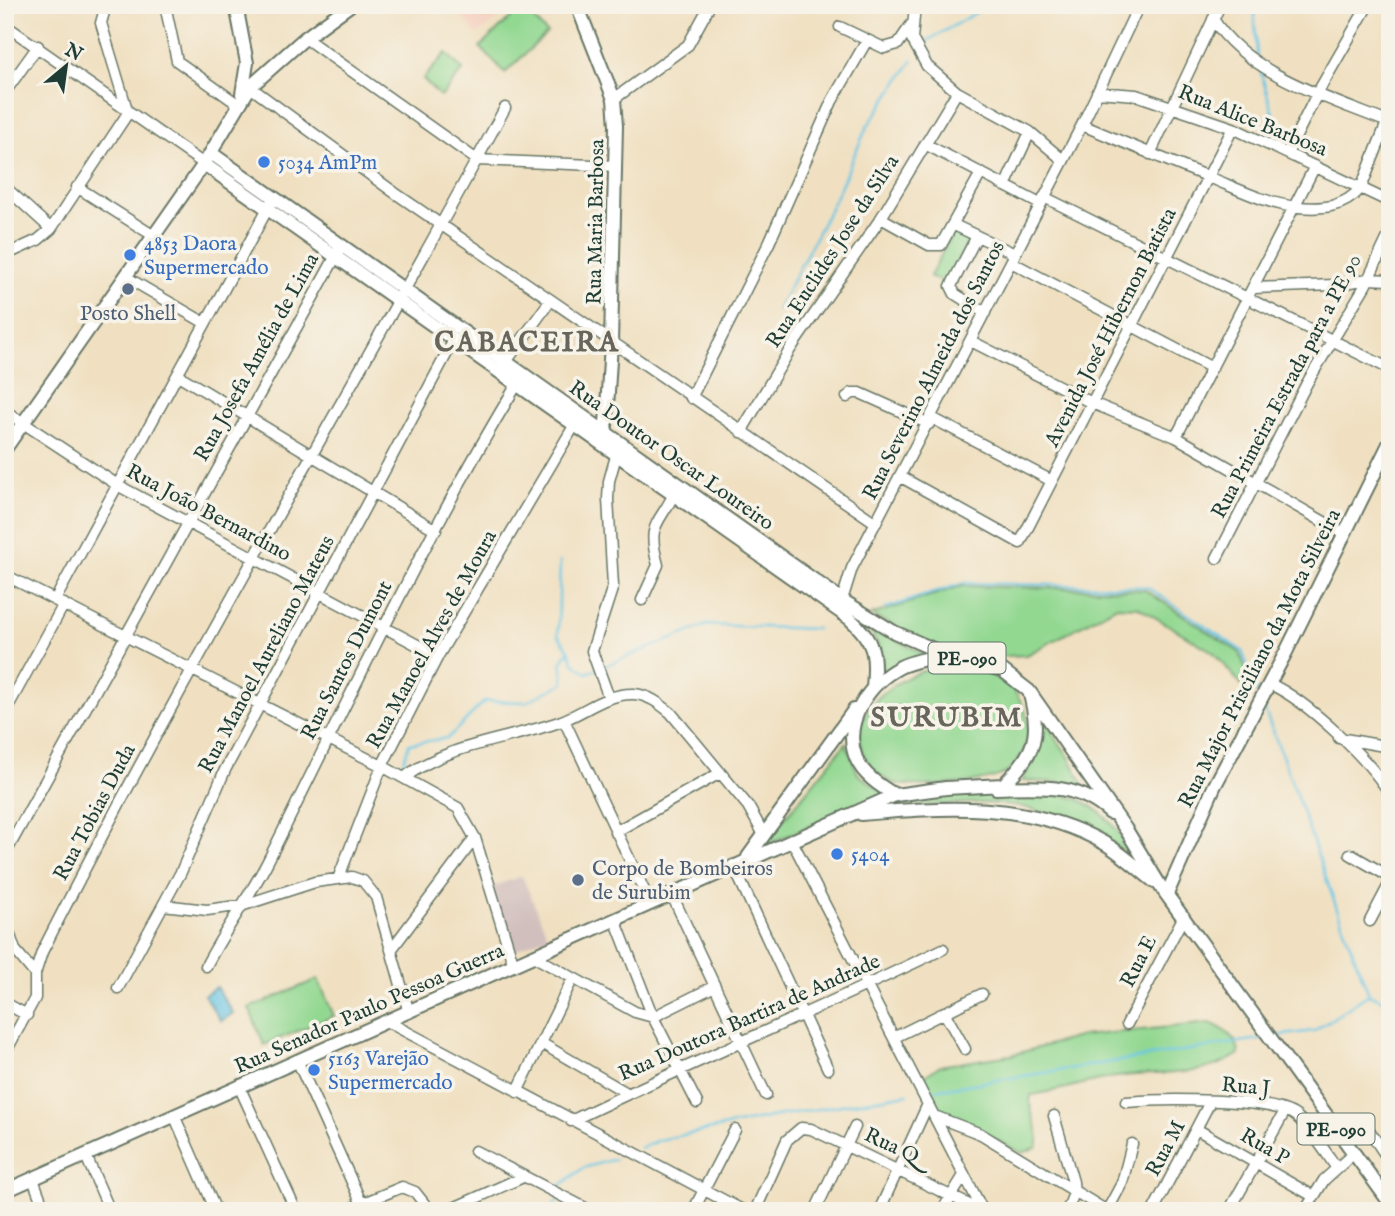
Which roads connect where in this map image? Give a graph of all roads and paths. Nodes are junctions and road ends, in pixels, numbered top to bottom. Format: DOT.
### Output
graph roads {
  1 [pos="106,5"];
  2 [pos="165,5"];
  3 [pos="236,5"];
  4 [pos="351,5"];
  5 [pos="576,5"];
  6 [pos="710,5"];
  7 [pos="915,5"];
  8 [pos="1139,5"];
  9 [pos="1220,5"];
  10 [pos="1368,5"];
  11 [pos="1213,19"];
  12 [pos="5,25"];
  13 [pos="912,25"];
  14 [pos="840,27"];
  15 [pos="305,38"];
  16 [pos="866,42"];
  17 [pos="38,46"];
  18 [pos="250,87"];
  19 [pos="5,92"];
  20 [pos="957,92"];
  21 [pos="1097,92"];
  22 [pos="1318,92"];
  23 [pos="614,99"];
  24 [pos="239,104"];
  25 [pos="1173,107"];
  26 [pos="505,108"];
  27 [pos="128,113"];
  28 [pos="1389,120"];
  29 [pos="1082,125"];
  30 [pos="1233,128"];
  31 [pos="1030,132"];
  32 [pos="925,144"];
  33 [pos="211,152"];
  34 [pos="1288,152"];
  35 [pos="1150,154"];
  36 [pos="477,160"];
  37 [pos="1063,160"];
  38 [pos="204,164"];
  39 [pos="616,166"];
  40 [pos="1315,166"];
  41 [pos="981,173"];
  42 [pos="1209,177"];
  43 [pos="1006,186"];
  44 [pos="5,187"];
  45 [pos="77,187"];
  46 [pos="1361,188"];
  47 [pos="274,197"];
  48 [pos="1042,200"];
  49 [pos="1390,202"];
  50 [pos="1294,207"];
  51 [pos="267,209"];
  52 [pos="881,218"];
  53 [pos="440,225"];
  54 [pos="954,225"];
  55 [pos="51,229"];
  56 [pos="1390,233"];
  57 [pos="154,236"];
  58 [pos="977,236"];
  59 [pos="342,244"];
  60 [pos="5,255"];
  61 [pos="335,256"];
  62 [pos="1013,258"];
  63 [pos="1168,259"];
  64 [pos="126,276"];
  65 [pos="1368,279"];
  66 [pos="1390,280"];
  67 [pos="1254,288"];
  68 [pos="405,289"];
  69 [pos="1248,298"];
  70 [pos="398,301"];
  71 [pos="550,301"];
  72 [pos="985,313"];
  73 [pos="205,323"];
  74 [pos="1131,327"];
  75 [pos="454,340"];
  76 [pos="971,341"];
  77 [pos="1333,341"];
  78 [pos="611,344"];
  79 [pos="506,361"];
  80 [pos="1212,368"];
  81 [pos="1390,369"];
  82 [pos="500,373"];
  83 [pos="524,373"];
  84 [pos="178,375"];
  85 [pos="516,385"];
  86 [pos="847,397"];
  87 [pos="691,398"];
  88 [pos="1092,403"];
  89 [pos="5,411"];
  90 [pos="245,416"];
  91 [pos="930,421"];
  92 [pos="23,423"];
  93 [pos="574,426"];
  94 [pos="741,432"];
  95 [pos="1176,437"];
  96 [pos="605,441"];
  97 [pos="1390,442"];
  98 [pos="5,449"];
  99 [pos="310,454"];
  100 [pos="616,456"];
  101 [pos="901,477"];
  102 [pos="1052,481"];
  103 [pos="679,483"];
  104 [pos="1257,484"];
  105 [pos="119,486"];
  106 [pos="373,492"];
  107 [pos="673,496"];
  108 [pos="187,521"];
  109 [pos="876,523"];
  110 [pos="436,530"];
  111 [pos="1345,534"];
  112 [pos="254,556"];
  113 [pos="1217,558"];
  114 [pos="5,575"];
  115 [pos="319,593"];
  116 [pos="642,600"];
  117 [pos="842,600"];
  118 [pos="59,602"];
  119 [pos="384,626"];
  120 [pos="126,636"];
  121 [pos="947,654"];
  122 [pos="438,656"];
  123 [pos="193,670"];
  124 [pos="1268,688"];
  125 [pos="1029,691"];
  126 [pos="869,692"];
  127 [pos="609,698"];
  128 [pos="261,704"];
  129 [pos="5,712"];
  130 [pos="564,720"];
  131 [pos="328,738"];
  132 [pos="1338,738"];
  133 [pos="1390,747"];
  134 [pos="383,766"];
  135 [pos="720,773"];
  136 [pos="404,778"];
  137 [pos="977,788"];
  138 [pos="1390,794"];
  139 [pos="895,795"];
  140 [pos="849,815"];
  141 [pos="1128,831"];
  142 [pos="615,832"];
  143 [pos="763,833"];
  144 [pos="474,838"];
  145 [pos="791,839"];
  146 [pos="1350,854"];
  147 [pos="5,855"];
  148 [pos="747,858"];
  149 [pos="733,865"];
  150 [pos="5,876"];
  151 [pos="1390,877"];
  152 [pos="338,879"];
  153 [pos="1390,883"];
  154 [pos="1164,890"];
  155 [pos="671,893"];
  156 [pos="650,903"];
  157 [pos="163,905"];
  158 [pos="244,905"];
  159 [pos="5,906"];
  160 [pos="1184,916"];
  161 [pos="615,919"];
  162 [pos="5,921"];
  163 [pos="1370,921"];
  164 [pos="943,949"];
  165 [pos="391,950"];
  166 [pos="535,957"];
  167 [pos="206,966"];
  168 [pos="514,966"];
  169 [pos="35,974"];
  170 [pos="572,980"];
  171 [pos="715,986"];
  172 [pos="867,986"];
  173 [pos="118,988"];
  174 [pos="982,994"];
  175 [pos="5,1003"];
  176 [pos="944,1012"];
  177 [pos="409,1013"];
  178 [pos="27,1015"];
  179 [pos="803,1016"];
  180 [pos="653,1017"];
  181 [pos="388,1022"];
  182 [pos="1127,1024"];
  183 [pos="895,1037"];
  184 [pos="743,1042"];
  185 [pos="541,1043"];
  186 [pos="965,1049"];
  187 [pos="5,1053"];
  188 [pos="297,1060"];
  189 [pos="681,1067"];
  190 [pos="828,1069"];
  191 [pos="239,1086"];
  192 [pos="517,1092"];
  193 [pos="628,1094"];
  194 [pos="766,1095"];
  195 [pos="697,1102"];
  196 [pos="1126,1102"];
  197 [pos="1210,1102"];
  198 [pos="928,1104"];
  199 [pos="1285,1111"];
  200 [pos="174,1115"];
  201 [pos="1054,1116"];
  202 [pos="937,1117"];
  203 [pos="571,1121"];
  204 [pos="1365,1124"];
  205 [pos="855,1127"];
  206 [pos="735,1130"];
  207 [pos="1198,1130"];
  208 [pos="1132,1144"];
  209 [pos="846,1145"];
  210 [pos="475,1151"];
  211 [pos="1353,1154"];
  212 [pos="86,1156"];
  213 [pos="1257,1162"];
  214 [pos="1390,1162"];
  215 [pos="1336,1167"];
  216 [pos="900,1170"];
  217 [pos="523,1177"];
  218 [pos="963,1177"];
  219 [pos="33,1179"];
  220 [pos="5,1191"];
  221 [pos="703,1191"];
  222 [pos="1074,1193"];
  223 [pos="950,1194"];
  224 [pos="1313,1196"];
  225 [pos="1389,1200"];
  226 [pos="363,1207"];
  227 [pos="588,1209"];
  228 [pos="46,1211"];
  229 [pos="110,1211"];
  230 [pos="216,1211"];
  231 [pos="296,1211"];
  232 [pos="344,1211"];
  233 [pos="430,1211"];
  234 [pos="447,1211"];
  235 [pos="693,1211"];
  236 [pos="744,1211"];
  237 [pos="755,1211"];
  238 [pos="816,1211"];
  239 [pos="879,1211"];
  240 [pos="942,1211"];
  241 [pos="982,1211"];
  242 [pos="1067,1211"];
  243 [pos="1107,1211"];
  244 [pos="1153,1211"];
  245 [pos="1229,1211"];
  246 [pos="1305,1211"];
  1 -- 27 [label="street"];
  2 -- 24 [label="street"];
  3 -- 24 [label="main road"];
  4 -- 15 [label="main road"];
  5 -- 23 [label="main road, Rua Maria Barbosa"];
  6 -- 23 [label="street"];
  7 -- 13 [label="street"];
  8 -- 21 [label="street, Rua Severino Almeida dos Santos"];
  9 -- 11 [label="street"];
  10 -- 22 [label="street"];
  11 -- 22 [label="street"];
  11 -- 25 [label="street"];
  12 -- 17 [label="street"];
  13 -- 16 [label="street"];
  13 -- 20 [label="street"];
  14 -- 16 [label="street"];
  15 -- 18 [label="main road"];
  15 -- 36 [label="street"];
  16 -- 87 [label="street"];
  17 -- 19 [label="street"];
  17 -- 27 [label="street"];
  18 -- 24 [label="main road"];
  18 -- 53 [label="street"];
  20 -- 31 [label="street"];
  20 -- 32 [label="street, Rua Euclides Jose da Silva"];
  21 -- 25 [label="street, Rua Alice Barbosa"];
  21 -- 29 [label="street, Rua Severino Almeida dos Santos"];
  22 -- 28 [label="street"];
  22 -- 34 [label="street"];
  23 -- 39 [label="main road, Rua Maria Barbosa"];
  24 -- 33 [label="main road"];
  25 -- 30 [label="street, Rua Alice Barbosa"];
  25 -- 35 [label="street"];
  26 -- 36 [label="street, Rua Tobias Duda"];
  27 -- 38 [label="street"];
  27 -- 45 [label="street"];
  28 -- 46 [label="street"];
  29 -- 35 [label="street"];
  29 -- 37 [label="street, Rua Severino Almeida dos Santos"];
  30 -- 34 [label="street, Rua Alice Barbosa"];
  30 -- 42 [label="street, Avenida José Hibernon Batista"];
  31 -- 37 [label="street"];
  31 -- 43 [label="street"];
  32 -- 41 [label="street"];
  32 -- 52 [label="street, Rua Euclides Jose da Silva"];
  33 -- 38 [label="main road"];
  33 -- 47 [label="main road, Rua Doutor Oscar Loureiro"];
  34 -- 40 [label="street, Rua Alice Barbosa"];
  35 -- 42 [label="street"];
  36 -- 39 [label="street"];
  36 -- 53 [label="street, Rua Tobias Duda"];
  37 -- 48 [label="street, Rua Severino Almeida dos Santos"];
  38 -- 51 [label="main road, Rua Doutor Oscar Loureiro"];
  38 -- 57 [label="main road"];
  39 -- 78 [label="main road, Rua Maria Barbosa"];
  40 -- 46 [label="street, Rua Alice Barbosa"];
  40 -- 50 [label="street"];
  41 -- 43 [label="street"];
  41 -- 54 [label="street"];
  42 -- 50 [label="street"];
  42 -- 63 [label="street, Avenida José Hibernon Batista"];
  43 -- 48 [label="street"];
  44 -- 55 [label="street"];
  45 -- 55 [label="street"];
  45 -- 57 [label="street"];
  46 -- 49 [label="street, Rua Alice Barbosa"];
  46 -- 50 [label="street"];
  47 -- 51 [label="street"];
  47 -- 59 [label="main road, Rua Doutor Oscar Loureiro"];
  48 -- 62 [label="street, Rua Severino Almeida dos Santos"];
  48 -- 63 [label="street"];
  50 -- 67 [label="street"];
  51 -- 61 [label="main road, Rua Doutor Oscar Loureiro"];
  51 -- 73 [label="street"];
  52 -- 54 [label="street"];
  52 -- 94 [label="street, Rua Euclides Jose da Silva"];
  53 -- 68 [label="street, Rua Tobias Duda"];
  53 -- 71 [label="street"];
  54 -- 58 [label="street"];
  55 -- 60 [label="street"];
  56 -- 65 [label="street, Rua Primeira Estrada para a PE 90"];
  57 -- 64 [label="main road"];
  58 -- 62 [label="street"];
  58 -- 72 [label="street"];
  59 -- 61 [label="street, Rua Josefa Amélia de Lima"];
  59 -- 68 [label="main road, Rua Doutor Oscar Loureiro"];
  61 -- 70 [label="main road, Rua Doutor Oscar Loureiro"];
  61 -- 90 [label="street, Rua Josefa Amélia de Lima"];
  62 -- 72 [label="street, Rua Severino Almeida dos Santos"];
  62 -- 74 [label="street"];
  63 -- 69 [label="street"];
  63 -- 74 [label="street, Avenida José Hibernon Batista"];
  64 -- 73 [label="street"];
  64 -- 92 [label="main road"];
  65 -- 66 [label="street"];
  65 -- 67 [label="street"];
  65 -- 77 [label="street, Rua Primeira Estrada para a PE 90"];
  67 -- 69 [label="street"];
  68 -- 70 [label="street, Rua Tobias Duda"];
  68 -- 79 [label="main road, Rua Doutor Oscar Loureiro"];
  69 -- 77 [label="street"];
  69 -- 80 [label="street"];
  70 -- 75 [label="main road, Rua Doutor Oscar Loureiro"];
  70 -- 99 [label="street, Rua Tobias Duda"];
  71 -- 78 [label="street"];
  71 -- 79 [label="street"];
  72 -- 76 [label="street, Rua Severino Almeida dos Santos"];
  73 -- 84 [label="street"];
  74 -- 80 [label="street"];
  74 -- 88 [label="street, Avenida José Hibernon Batista"];
  75 -- 82 [label="main road, Rua Doutor Oscar Loureiro"];
  75 -- 106 [label="street, Rua Manoel Aureliano Mateus"];
  76 -- 88 [label="street"];
  76 -- 91 [label="street, Rua Severino Almeida dos Santos"];
  77 -- 81 [label="street"];
  77 -- 104 [label="street, Rua Primeira Estrada para a PE 90"];
  78 -- 87 [label="street"];
  78 -- 96 [label="main road, Rua Maria Barbosa"];
  79 -- 82 [label="street"];
  79 -- 83 [label="main road, Rua Doutor Oscar Loureiro"];
  80 -- 95 [label="street"];
  82 -- 85 [label="main road, Rua Doutor Oscar Loureiro"];
  83 -- 85 [label="street, Rua Santos Dumont"];
  83 -- 96 [label="main road, Rua Doutor Oscar Loureiro"];
  84 -- 90 [label="street"];
  84 -- 105 [label="street"];
  85 -- 93 [label="main road, Rua Doutor Oscar Loureiro"];
  85 -- 110 [label="street, Rua Santos Dumont"];
  86 -- 91 [label="street"];
  87 -- 94 [label="street"];
  88 -- 95 [label="street"];
  88 -- 102 [label="street, Avenida José Hibernon Batista"];
  89 -- 92 [label="street, Rua João Bernardino"];
  90 -- 99 [label="street"];
  90 -- 108 [label="street, Rua Josefa Amélia de Lima"];
  91 -- 101 [label="street, Rua Severino Almeida dos Santos"];
  91 -- 102 [label="street"];
  92 -- 98 [label="main road"];
  92 -- 105 [label="street, Rua João Bernardino"];
  93 -- 96 [label="main road, Rua Doutor Oscar Loureiro"];
  93 -- 122 [label="street, Rua Manoel Alves de Moura"];
  94 -- 109 [label="street"];
  95 -- 104 [label="street"];
  96 -- 100 [label="main road, Rua Doutor Oscar Loureiro"];
  96 -- 103 [label="main road, Rua Doutor Oscar Loureiro"];
  97 -- 111 [label="main road, Rua Major Prisciliano da Mota Silveira"];
  99 -- 106 [label="street"];
  99 -- 112 [label="street, Rua Tobias Duda"];
  100 -- 107 [label="main road, Rua Doutor Oscar Loureiro"];
  100 -- 127 [label="street"];
  101 -- 102 [label="street, Avenida José Hibernon Batista"];
  101 -- 109 [label="street, Rua Severino Almeida dos Santos"];
  103 -- 107 [label="street"];
  103 -- 117 [label="main road, Rua Doutor Oscar Loureiro"];
  104 -- 111 [label="street"];
  104 -- 113 [label="street, Rua Primeira Estrada para a PE 90"];
  105 -- 108 [label="street, Rua João Bernardino"];
  105 -- 118 [label="street"];
  106 -- 110 [label="street"];
  106 -- 115 [label="street, Rua Manoel Aureliano Mateus"];
  107 -- 116 [label="street"];
  107 -- 126 [label="main road, Rua Doutor Oscar Loureiro"];
  108 -- 112 [label="street, Rua João Bernardino"];
  108 -- 120 [label="street, Rua Josefa Amélia de Lima"];
  109 -- 117 [label="street, Rua Severino Almeida dos Santos"];
  110 -- 119 [label="street, Rua Santos Dumont"];
  111 -- 124 [label="main road, Rua Major Prisciliano da Mota Silveira"];
  112 -- 115 [label="street, Rua João Bernardino"];
  112 -- 123 [label="street, Rua Tobias Duda"];
  114 -- 118 [label="street"];
  115 -- 119 [label="street, Rua João Bernardino"];
  115 -- 128 [label="street, Rua Manoel Aureliano Mateus"];
  117 -- 121 [label="main road, Rua Doutor Oscar Loureiro"];
  118 -- 120 [label="street"];
  118 -- 129 [label="street"];
  119 -- 122 [label="street, Rua João Bernardino"];
  119 -- 131 [label="street, Rua Santos Dumont"];
  120 -- 123 [label="street"];
  120 -- 147 [label="street, Rua Josefa Amélia de Lima"];
  121 -- 125 [label="main road, PE-090"];
  121 -- 126 [label="main road, PE-090"];
  122 -- 134 [label="street, Rua Manoel Alves de Moura"];
  123 -- 128 [label="street"];
  123 -- 169 [label="street, Rua Tobias Duda"];
  124 -- 132 [label="street"];
  124 -- 154 [label="main road, Rua Major Prisciliano da Mota Silveira"];
  125 -- 137 [label="main road, PE-090"];
  125 -- 141 [label="main road, PE-090 / PE-090"];
  126 -- 139 [label="main road"];
  126 -- 143 [label="main road, PE-090"];
  127 -- 130 [label="street"];
  127 -- 135 [label="street"];
  128 -- 131 [label="street"];
  128 -- 157 [label="street, Rua Manoel Aureliano Mateus"];
  130 -- 136 [label="street"];
  130 -- 142 [label="street"];
  131 -- 134 [label="street"];
  131 -- 158 [label="street, Rua Santos Dumont"];
  132 -- 133 [label="street"];
  132 -- 138 [label="street"];
  134 -- 136 [label="street"];
  134 -- 152 [label="street, Rua Manoel Alves de Moura"];
  135 -- 142 [label="street"];
  135 -- 143 [label="street"];
  136 -- 144 [label="street"];
  137 -- 139 [label="main road, PE-090"];
  137 -- 141 [label="main road, PE-090"];
  139 -- 140 [label="main road, PE-090"];
  140 -- 145 [label="main road, PE-090"];
  140 -- 154 [label="main road, PE-090"];
  141 -- 154 [label="main road, PE-090 / PE-090"];
  142 -- 156 [label="street"];
  143 -- 148 [label="main road, PE-090"];
  144 -- 165 [label="street"];
  144 -- 168 [label="street"];
  145 -- 148 [label="main road, PE-090"];
  145 -- 172 [label="street"];
  146 -- 151 [label="street"];
  148 -- 149 [label="main road, Rua Senador Paulo Pessoa Guerra / PE-090"];
  149 -- 155 [label="main road, Rua Senador Paulo Pessoa Guerra / PE-090"];
  149 -- 179 [label="street"];
  150 -- 159 [label="street"];
  152 -- 158 [label="street"];
  152 -- 165 [label="street"];
  153 -- 163 [label="street"];
  154 -- 160 [label="main road, PE-090 / PE-090"];
  155 -- 156 [label="main road, Rua Senador Paulo Pessoa Guerra / PE-090"];
  155 -- 171 [label="street"];
  156 -- 161 [label="main road, Rua Senador Paulo Pessoa Guerra / PE-090"];
  157 -- 158 [label="street"];
  157 -- 173 [label="street, Rua Manoel Aureliano Mateus"];
  158 -- 167 [label="street, Rua Santos Dumont"];
  160 -- 182 [label="street, Rua E"];
  160 -- 211 [label="main road, PE-090 / PE-090"];
  161 -- 166 [label="main road, Rua Senador Paulo Pessoa Guerra / PE-090"];
  161 -- 180 [label="street"];
  162 -- 169 [label="street"];
  164 -- 172 [label="street, Rua Doutora Bartira de Andrade"];
  165 -- 177 [label="street"];
  166 -- 168 [label="main road, Rua Senador Paulo Pessoa Guerra / PE-090"];
  166 -- 170 [label="street"];
  168 -- 177 [label="main road, Rua Senador Paulo Pessoa Guerra / PE-090"];
  169 -- 178 [label="street, Rua Tobias Duda"];
  170 -- 180 [label="street"];
  170 -- 185 [label="street"];
  171 -- 180 [label="street"];
  171 -- 184 [label="street"];
  172 -- 179 [label="street, Rua Doutora Bartira de Andrade"];
  172 -- 183 [label="street"];
  174 -- 176 [label="street"];
  175 -- 178 [label="street"];
  176 -- 183 [label="street"];
  176 -- 186 [label="street"];
  177 -- 181 [label="main road, Rua Senador Paulo Pessoa Guerra / PE-090"];
  178 -- 187 [label="street, Rua Tobias Duda"];
  179 -- 184 [label="street, Rua Doutora Bartira de Andrade"];
  179 -- 190 [label="street"];
  180 -- 189 [label="street"];
  181 -- 188 [label="main road, Rua Senador Paulo Pessoa Guerra / PE-090"];
  181 -- 192 [label="street"];
  183 -- 198 [label="street"];
  184 -- 189 [label="street, Rua Doutora Bartira de Andrade"];
  184 -- 194 [label="street"];
  185 -- 192 [label="street"];
  185 -- 193 [label="street"];
  188 -- 191 [label="main road, Rua Senador Paulo Pessoa Guerra / PE-090"];
  188 -- 226 [label="street"];
  189 -- 193 [label="street, Rua Doutora Bartira de Andrade"];
  189 -- 195 [label="street"];
  191 -- 200 [label="main road, Rua Senador Paulo Pessoa Guerra / PE-090"];
  191 -- 231 [label="street"];
  192 -- 203 [label="street"];
  193 -- 203 [label="street, Rua Doutora Bartira de Andrade"];
  196 -- 197 [label="street, Rua J"];
  197 -- 199 [label="street, Rua J"];
  197 -- 207 [label="street, Rua M"];
  198 -- 202 [label="street"];
  198 -- 216 [label="street"];
  199 -- 213 [label="street"];
  199 -- 215 [label="street, Rua J"];
  200 -- 212 [label="main road, Rua Senador Paulo Pessoa Guerra / PE-090"];
  200 -- 230 [label="street"];
  201 -- 222 [label="street"];
  202 -- 218 [label="street"];
  202 -- 222 [label="street"];
  203 -- 221 [label="street"];
  204 -- 214 [label="street"];
  205 -- 209 [label="street"];
  206 -- 221 [label="street"];
  207 -- 213 [label="street, Rua P"];
  207 -- 244 [label="street, Rua M"];
  208 -- 243 [label="street"];
  209 -- 216 [label="street, Rua Q"];
  209 -- 237 [label="street, Rua Q"];
  209 -- 238 [label="street"];
  210 -- 217 [label="street"];
  211 -- 215 [label="street"];
  211 -- 225 [label="main road, PE-090 / PE-090"];
  212 -- 219 [label="main road, Rua Senador Paulo Pessoa Guerra / PE-090"];
  212 -- 229 [label="street"];
  213 -- 224 [label="street, Rua P"];
  213 -- 245 [label="street"];
  215 -- 224 [label="street"];
  216 -- 223 [label="street, Rua Q"];
  216 -- 239 [label="street"];
  217 -- 227 [label="street"];
  217 -- 234 [label="street"];
  218 -- 223 [label="street"];
  218 -- 241 [label="street"];
  219 -- 220 [label="main road, Rua Senador Paulo Pessoa Guerra / PE-090"];
  219 -- 228 [label="street"];
  221 -- 235 [label="street"];
  221 -- 236 [label="street"];
  222 -- 242 [label="street"];
  222 -- 243 [label="street"];
  223 -- 240 [label="street"];
  223 -- 241 [label="street, Rua Q"];
  224 -- 246 [label="street"];
  226 -- 232 [label="street"];
  226 -- 233 [label="street"];
}
